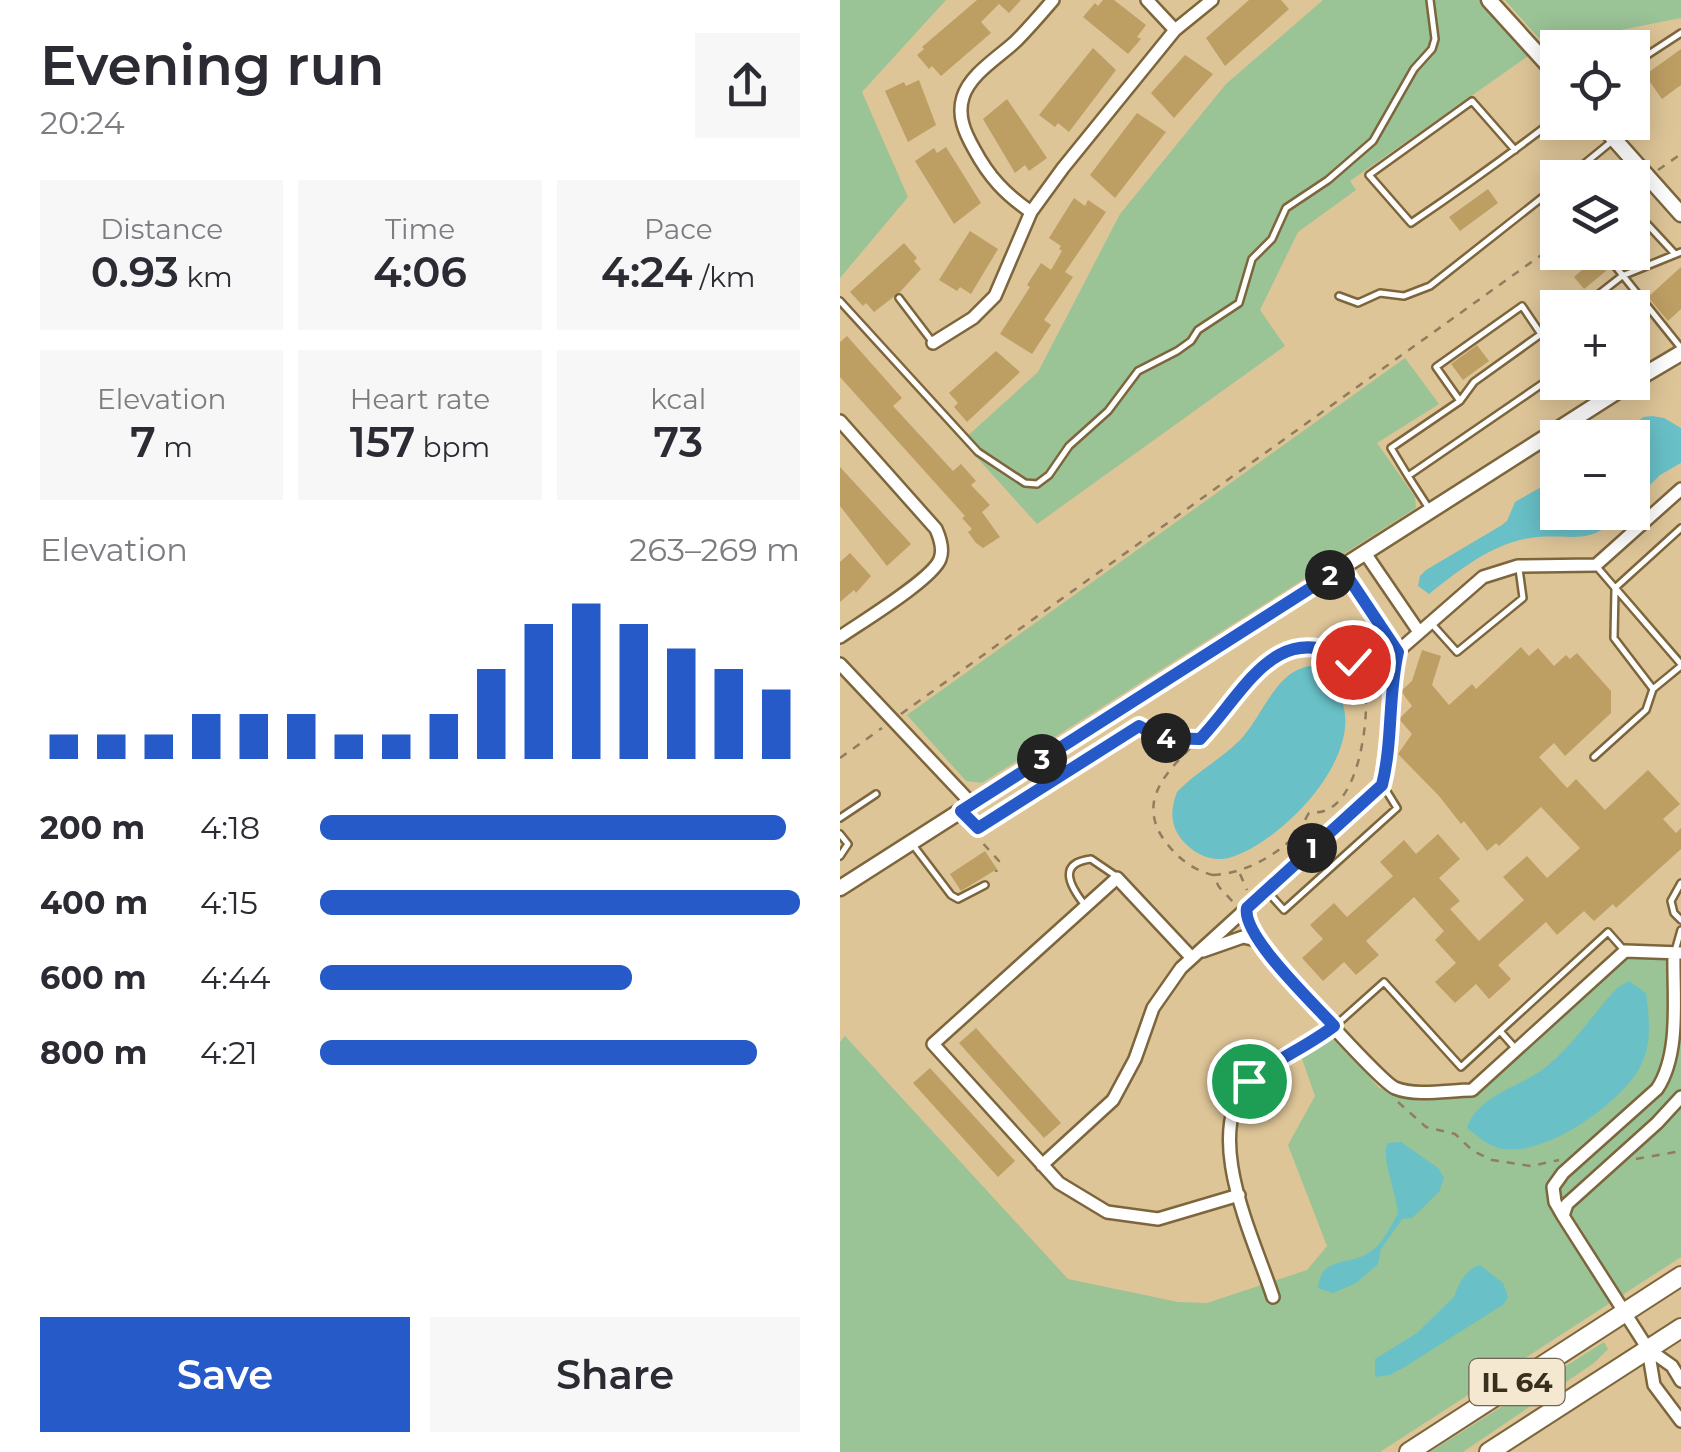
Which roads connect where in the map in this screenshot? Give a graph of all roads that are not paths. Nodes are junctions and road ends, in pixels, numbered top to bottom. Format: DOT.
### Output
graph roads {
  1 [pos="1053,0"];
  2 [pos="1148,0"];
  3 [pos="1212,0"];
  4 [pos="1430,0"];
  5 [pos="1488,0"];
  6 [pos="1174,30"];
  7 [pos="1681,33"];
  8 [pos="1650,53"];
  9 [pos="1540,56"];
  10 [pos="1540,130"];
  11 [pos="1614,140"];
  12 [pos="1515,150"];
  13 [pos="1589,160"];
  14 [pos="1540,199"];
  15 [pos="1031,212"];
  16 [pos="1681,214"];
  17 [pos="1650,226"];
  18 [pos="1678,253"];
  19 [pos="1618,270"];
  20 [pos="1622,276"];
  21 [pos="1604,290"];
  22 [pos="1339,296"];
  23 [pos="899,298"];
  24 [pos="840,301"];
  25 [pos="1540,333"];
  26 [pos="1681,334"];
  27 [pos="1540,335"];
  28 [pos="932,343"];
  29 [pos="1678,347"];
  30 [pos="1650,368"];
  31 [pos="1652,370"];
  32 [pos="1540,384"];
  33 [pos="1604,400"];
  34 [pos="1460,401"];
  35 [pos="840,422"];
  36 [pos="1408,476"];
  37 [pos="1681,489"];
  38 [pos="1431,511"];
  39 [pos="1681,528"];
  40 [pos="1365,553"];
  41 [pos="1518,566"];
  42 [pos="1596,566"];
  43 [pos="1342,568"];
  44 [pos="1616,588"];
  45 [pos="1430,622"];
  46 [pos="1419,632"];
  47 [pos="840,637"];
  48 [pos="1398,652"];
  49 [pos="840,664"];
  50 [pos="1681,665"];
  51 [pos="1652,688"];
  52 [pos="1594,757"];
  53 [pos="1382,785"];
  54 [pos="876,794"];
  55 [pos="967,808"];
  56 [pos="840,818"];
  57 [pos="840,834"];
  58 [pos="912,842"];
  59 [pos="840,856"];
  60 [pos="1118,878"];
  61 [pos="1681,883"];
  62 [pos="986,885"];
  63 [pos="840,888"];
  64 [pos="1266,890"];
  65 [pos="1086,906"];
  66 [pos="1242,909"];
  67 [pos="1681,920"];
  68 [pos="1681,930"];
  69 [pos="1258,941"];
  70 [pos="1625,951"];
  71 [pos="1678,953"];
  72 [pos="1190,958"];
  73 [pos="1334,1026"];
  74 [pos="1500,1031"];
  75 [pos="1516,1048"];
  76 [pos="1681,1097"];
  77 [pos="1599,1141"];
  78 [pos="1622,1159"];
  79 [pos="1042,1165"];
  80 [pos="1239,1195"];
  81 [pos="1562,1216"];
  82 [pos="1681,1276"];
  83 [pos="1274,1297"];
  84 [pos="1624,1313"];
  85 [pos="1681,1328"];
  86 [pos="1648,1349"];
  87 [pos="1681,1381"];
  88 [pos="1681,1421"];
  89 [pos="1409,1452"];
  90 [pos="1488,1452"];
  1 -- 15 [label="street"];
  2 -- 6 [label="street"];
  3 -- 6 [label="street"];
  4 -- 24 [label="lane"];
  5 -- 9 [label="street"];
  6 -- 15 [label="street"];
  7 -- 8 [label="lane"];
  10 -- 12 [label="lane"];
  11 -- 13 [label="lane"];
  11 -- 16 [label="street"];
  12 -- 12 [label="lane"];
  14 -- 22 [label="lane"];
  15 -- 28 [label="street"];
  17 -- 18 [label="lane"];
  18 -- 20 [label="lane"];
  19 -- 20 [label="lane"];
  20 -- 21 [label="lane"];
  20 -- 29 [label="lane"];
  23 -- 28 [label="lane"];
  25 -- 34 [label="lane"];
  26 -- 29 [label="lane"];
  27 -- 34 [label="lane"];
  29 -- 31 [label="street"];
  30 -- 31 [label="lane"];
  32 -- 36 [label="lane"];
  33 -- 38 [label="street"];
  34 -- 36 [label="lane"];
  35 -- 47 [label="street"];
  36 -- 38 [label="lane"];
  37 -- 42 [label="street"];
  38 -- 40 [label="street"];
  39 -- 44 [label="lane"];
  40 -- 43 [label="street"];
  40 -- 46 [label="street"];
  41 -- 42 [label="street"];
  41 -- 45 [label="street"];
  41 -- 45 [label="lane"];
  42 -- 44 [label="lane"];
  43 -- 48 [label="street"];
  43 -- 55 [label="street"];
  44 -- 50 [label="lane"];
  44 -- 51 [label="lane"];
  45 -- 46 [label="street"];
  46 -- 48 [label="street"];
  48 -- 53 [label="street"];
  49 -- 55 [label="street"];
  50 -- 51 [label="lane"];
  51 -- 52 [label="lane"];
  53 -- 64 [label="street"];
  53 -- 64 [label="lane"];
  54 -- 56 [label="lane"];
  55 -- 58 [label="street"];
  57 -- 59 [label="lane"];
  58 -- 62 [label="lane"];
  58 -- 63 [label="street"];
  60 -- 65 [label="street"];
  60 -- 65 [label="lane"];
  60 -- 72 [label="street"];
  61 -- 67 [label="lane"];
  64 -- 66 [label="street"];
  65 -- 79 [label="street"];
  66 -- 69 [label="street"];
  66 -- 72 [label="street"];
  68 -- 71 [label="lane"];
  69 -- 72 [label="street"];
  69 -- 73 [label="street"];
  70 -- 71 [label="street"];
  70 -- 74 [label="lane"];
  70 -- 75 [label="street"];
  71 -- 77 [label="street"];
  72 -- 79 [label="street"];
  73 -- 74 [label="lane"];
  73 -- 75 [label="street"];
  73 -- 80 [label="street"];
  74 -- 75 [label="lane"];
  76 -- 78 [label="street"];
  77 -- 78 [label="street"];
  77 -- 81 [label="street"];
  78 -- 81 [label="street"];
  79 -- 80 [label="street"];
  80 -- 83 [label="street"];
  81 -- 84 [label="street"];
  82 -- 84 [label="main road, IL 64"];
  84 -- 86 [label="street"];
  84 -- 89 [label="main road, IL 64"];
  85 -- 86 [label="main road, IL 64"];
  86 -- 87 [label="street"];
  86 -- 88 [label="street"];
  86 -- 90 [label="main road, IL 64"];
}
